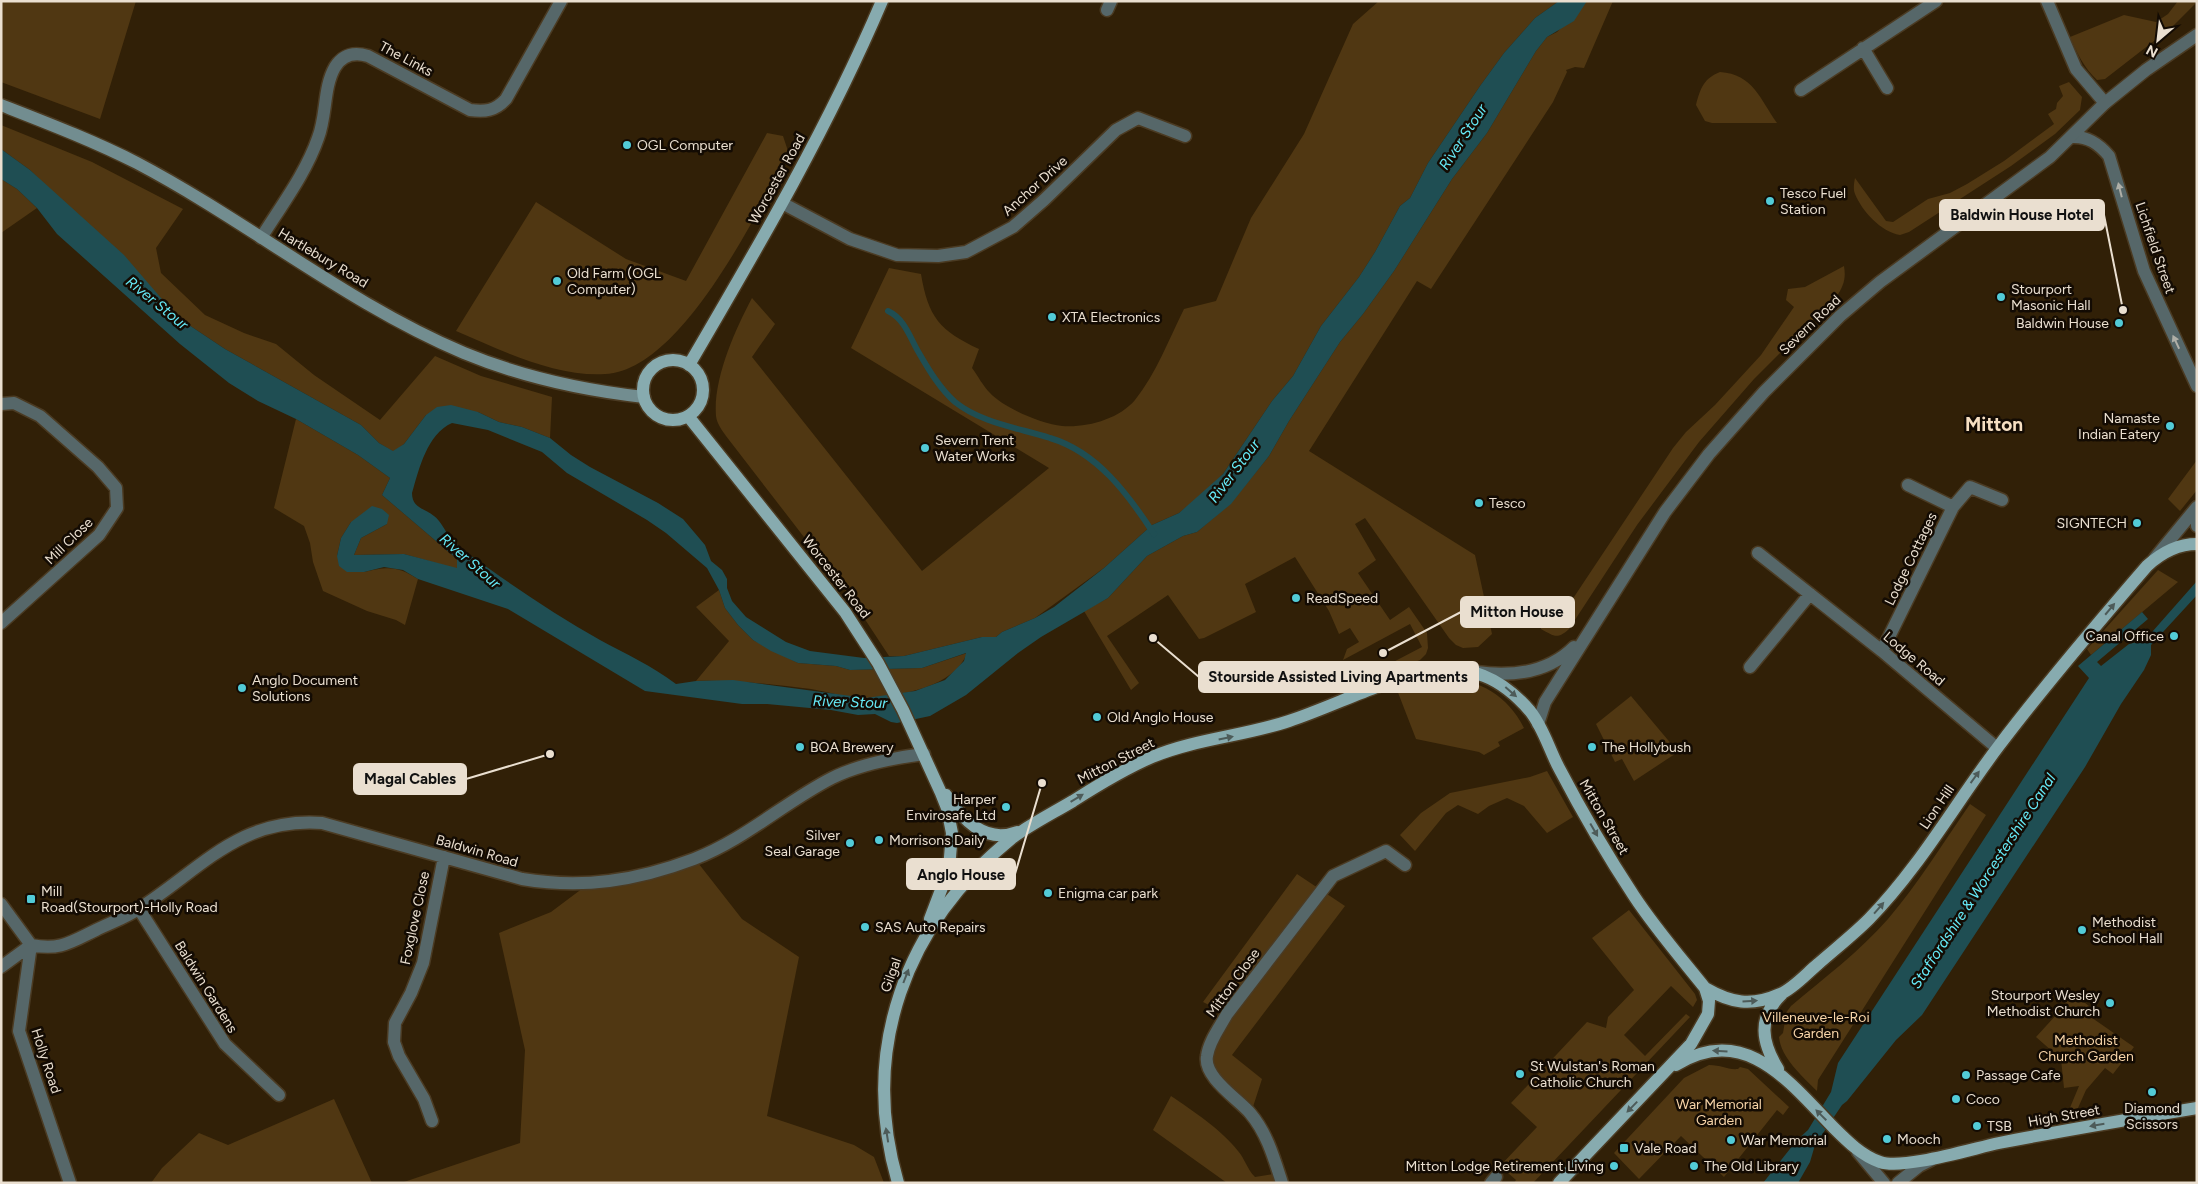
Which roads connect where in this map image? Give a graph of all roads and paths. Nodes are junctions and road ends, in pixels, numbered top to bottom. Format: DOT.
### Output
graph roads {
  1 [pos="561,1"];
  2 [pos="882,1"];
  3 [pos="1936,1"];
  4 [pos="2047,1"];
  5 [pos="2197,35"];
  6 [pos="1864,48"];
  7 [pos="1887,88"];
  8 [pos="1801,90"];
  9 [pos="2105,103"];
  10 [pos="1,105"];
  11 [pos="1185,136"];
  12 [pos="2072,137"];
  13 [pos="782,203"];
  14 [pos="261,238"];
  15 [pos="689,365"];
  16 [pos="2197,386"];
  17 [pos="644,397"];
  18 [pos="1,404"];
  19 [pos="688,416"];
  20 [pos="1908,485"];
  21 [pos="2002,500"];
  22 [pos="2197,506"];
  23 [pos="1953,507"];
  24 [pos="2197,522"];
  25 [pos="2197,526"];
  26 [pos="2197,544"];
  27 [pos="1758,553"];
  28 [pos="2153,560"];
  29 [pos="1810,594"];
  30 [pos="1,623"];
  31 [pos="1586,634"];
  32 [pos="1882,651"];
  33 [pos="1750,667"];
  34 [pos="1473,671"];
  35 [pos="1538,724"];
  36 [pos="1997,748"];
  37 [pos="924,754"];
  38 [pos="933,774"];
  39 [pos="1035,823"];
  40 [pos="444,857"];
  41 [pos="1405,865"];
  42 [pos="1,904"];
  43 [pos="139,909"];
  44 [pos="31,945"];
  45 [pos="916,953"];
  46 [pos="1,967"];
  47 [pos="1705,988"];
  48 [pos="1782,994"];
  49 [pos="1666,1072"];
  50 [pos="1781,1073"];
  51 [pos="279,1095"];
  52 [pos="2197,1108"];
  53 [pos="432,1121"];
  54 [pos="1851,1143"];
  55 [pos="1938,1157"];
  56 [pos="70,1183"];
  57 [pos="898,1183"];
  58 [pos="1282,1183"];
  59 [pos="1559,1183"];
  60 [pos="1884,1183"];
  61 [pos="1898,1183"];
  1 -- 14 [label="street, The Links"];
  2 -- 13 [label="main road, Worcester Road"];
  3 -- 6 [label="street"];
  4 -- 9 [label="street"];
  5 -- 9 [label="street, Severn Road"];
  6 -- 7 [label="street"];
  6 -- 8 [label="street"];
  9 -- 12 [label="street, Severn Road"];
  10 -- 14 [label="main road, Hartlebury Road"];
  11 -- 13 [label="street, Anchor Drive"];
  16 -- 12 [label="street, Lichfield Street, one-way"];
  12 -- 31 [label="street, Severn Road"];
  13 -- 15 [label="main road, Worcester Road"];
  14 -- 17 [label="main road, Hartlebury Road"];
  15 -- 17 [label="main road"];
  15 -- 19 [label="main road"];
  17 -- 19 [label="main road"];
  18 -- 30 [label="street, Mill Close"];
  19 -- 37 [label="main road, Worcester Road"];
  20 -- 23 [label="street, Lodge Cottages"];
  21 -- 23 [label="street, Lodge Cottages"];
  22 -- 28 [label="street, Lion Hill"];
  23 -- 32 [label="street, Lodge Cottages"];
  24 -- 25 [label="street"];
  26 -- 28 [label="main road, Lion Hill"];
  27 -- 29 [label="street, Lodge Road"];
  36 -- 28 [label="main road, Lion Hill, one-way"];
  29 -- 32 [label="street, Lodge Road"];
  29 -- 33 [label="street"];
  31 -- 34 [label="street, Mitton Street"];
  31 -- 35 [label="street, Severn Road"];
  32 -- 36 [label="street, Lodge Road"];
  34 -- 35 [label="main road, Mitton Street, one-way"];
  39 -- 34 [label="main road, Mitton Street, one-way"];
  35 -- 47 [label="main road, Mitton Street, one-way"];
  48 -- 36 [label="main road, Lion Hill, one-way"];
  37 -- 38 [label="main road, Worcester Road"];
  37 -- 40 [label="street, Baldwin Road"];
  38 -- 39 [label="main road"];
  38 -- 45 [label="main road"];
  39 -- 45 [label="main road, Gilgal"];
  40 -- 43 [label="street, Baldwin Road"];
  40 -- 53 [label="street, Foxglove Close"];
  41 -- 58 [label="street, Mitton Close"];
  42 -- 44 [label="street"];
  43 -- 44 [label="street, Baldwin Road"];
  43 -- 51 [label="street, Baldwin Gardens"];
  44 -- 46 [label="street"];
  44 -- 56 [label="street, Holly Road"];
  57 -- 45 [label="main road, Gilgal, one-way"];
  47 -- 48 [label="main road, Lion Hill, one-way"];
  47 -- 49 [label="main road"];
  48 -- 50 [label="main road"];
  50 -- 49 [label="main road, one-way"];
  49 -- 59 [label="main road, one-way"];
  54 -- 50 [label="main road, High Street, one-way"];
  52 -- 55 [label="main road, High Street, one-way"];
  54 -- 55 [label="main road, High Street"];
  54 -- 60 [label="street, High Street"];
  55 -- 61 [label="street, High Street"];
}
